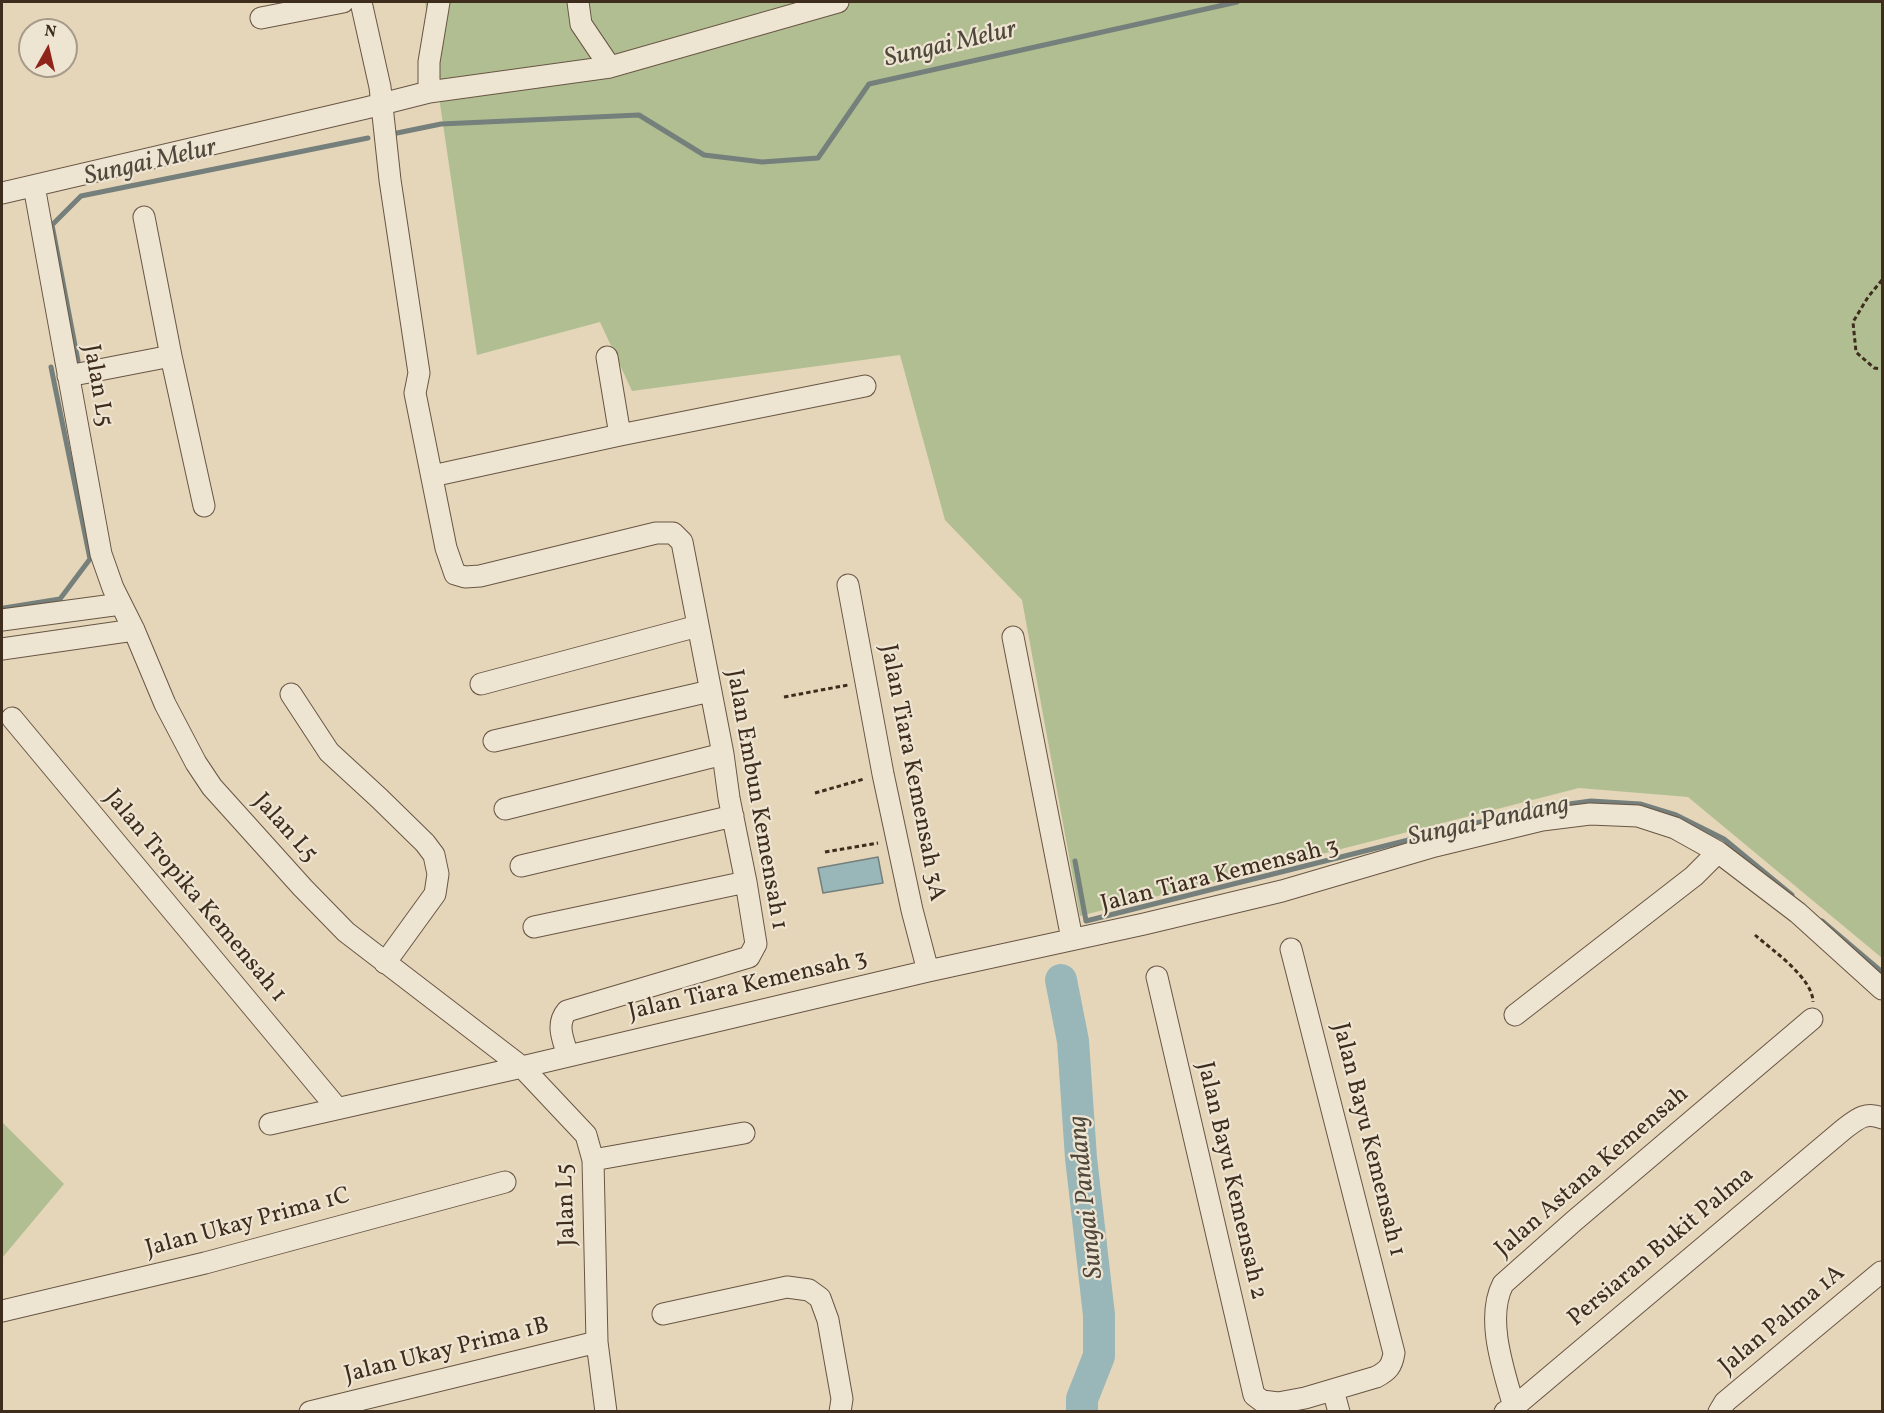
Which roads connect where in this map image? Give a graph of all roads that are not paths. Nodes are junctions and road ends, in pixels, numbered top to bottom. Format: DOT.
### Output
graph roads {
  1 [pos="343,2"];
  2 [pos="361,2"];
  3 [pos="439,2"];
  4 [pos="578,2"];
  5 [pos="838,2"];
  6 [pos="261,18"];
  7 [pos="610,67"];
  8 [pos="429,92"];
  9 [pos="374,106"];
  10 [pos="34,186"];
  11 [pos="2,193"];
  12 [pos="144,218"];
  13 [pos="171,356"];
  14 [pos="607,357"];
  15 [pos="68,376"];
  16 [pos="865,386"];
  17 [pos="620,435"];
  18 [pos="432,476"];
  19 [pos="204,506"];
  20 [pos="848,585"];
  21 [pos="121,604"];
  22 [pos="2,620"];
  23 [pos="698,626"];
  24 [pos="134,630"];
  25 [pos="1013,637"];
  26 [pos="2,649"];
  27 [pos="481,684"];
  28 [pos="710,691"];
  29 [pos="291,694"];
  30 [pos="12,718"];
  31 [pos="494,741"];
  32 [pos="723,754"];
  33 [pos="505,809"];
  34 [pos="733,816"];
  35 [pos="1718,852"];
  36 [pos="521,866"];
  37 [pos="746,882"];
  38 [pos="534,927"];
  39 [pos="1072,939"];
  40 [pos="1291,949"];
  41 [pos="385,963"];
  42 [pos="928,970"];
  43 [pos="1157,977"];
  44 [pos="1882,989"];
  45 [pos="1515,1015"];
  46 [pos="1812,1019"];
  47 [pos="568,1056"];
  48 [pos="522,1067"];
  49 [pos="337,1108"];
  50 [pos="1882,1118"];
  51 [pos="270,1124"];
  52 [pos="744,1133"];
  53 [pos="593,1160"];
  54 [pos="506,1182"];
  55 [pos="1881,1272"];
  56 [pos="2,1311"];
  57 [pos="663,1314"];
  58 [pos="597,1342"];
  59 [pos="1333,1390"];
  60 [pos="1306,1405"];
  61 [pos="1509,1409"];
  62 [pos="310,1412"];
  63 [pos="606,1412"];
  64 [pos="840,1412"];
  65 [pos="1339,1412"];
  66 [pos="1719,1412"];
  1 -- 6 [label="street"];
  2 -- 9 [label="street"];
  3 -- 8 [label="street"];
  4 -- 7 [label="street"];
  5 -- 7 [label="street"];
  7 -- 8 [label="street"];
  8 -- 9 [label="street"];
  9 -- 10 [label="street"];
  9 -- 18 [label="street"];
  10 -- 11 [label="street"];
  10 -- 15 [label="street, Jalan L5"];
  12 -- 13 [label="street"];
  13 -- 15 [label="street"];
  13 -- 19 [label="street"];
  14 -- 17 [label="street"];
  15 -- 21 [label="street, Jalan L5"];
  16 -- 17 [label="street"];
  17 -- 18 [label="street"];
  18 -- 23 [label="street, Jalan Embun Kemensah 1"];
  20 -- 42 [label="street, Jalan Tiara Kemensah 3A"];
  21 -- 22 [label="street"];
  21 -- 24 [label="street, Jalan L5"];
  23 -- 27 [label="street"];
  23 -- 28 [label="street, Jalan Embun Kemensah 1"];
  24 -- 26 [label="street"];
  24 -- 41 [label="street, Jalan L5"];
  25 -- 39 [label="street"];
  28 -- 31 [label="street"];
  28 -- 32 [label="street, Jalan Embun Kemensah 1"];
  29 -- 41 [label="street"];
  30 -- 49 [label="street, Jalan Tropika Kemensah 1"];
  32 -- 33 [label="street"];
  32 -- 34 [label="street, Jalan Embun Kemensah 1"];
  34 -- 36 [label="street"];
  34 -- 37 [label="street, Jalan Embun Kemensah 1"];
  35 -- 39 [label="street, Jalan Tiara Kemensah 3"];
  35 -- 44 [label="street, Jalan Tiara Kemensah 3"];
  35 -- 45 [label="street"];
  37 -- 38 [label="street"];
  37 -- 47 [label="street, Jalan Embun Kemensah 1"];
  39 -- 42 [label="street, Jalan Tiara Kemensah 3"];
  40 -- 59 [label="street, Jalan Bayu Kemensah 1"];
  41 -- 48 [label="street, Jalan L5"];
  42 -- 47 [label="street, Jalan Tiara Kemensah 3"];
  43 -- 60 [label="street, Jalan Bayu Kemensah 2"];
  46 -- 61 [label="street, Jalan Astana Kemensah"];
  47 -- 48 [label="street, Jalan Tiara Kemensah 3"];
  48 -- 49 [label="street, Jalan Tiara Kemensah 3"];
  48 -- 53 [label="street, Jalan L5"];
  49 -- 51 [label="street, Jalan Tiara Kemensah 3"];
  50 -- 61 [label="street, Persiaran Bukit Palma"];
  52 -- 53 [label="street"];
  53 -- 58 [label="street, Jalan L5"];
  54 -- 56 [label="street, Jalan Ukay Prima 1C"];
  55 -- 66 [label="street, Jalan Palma 1A"];
  57 -- 64 [label="street"];
  58 -- 62 [label="street, Jalan Ukay Prima 1B"];
  58 -- 63 [label="street, Jalan L5"];
  59 -- 60 [label="street"];
  59 -- 65 [label="street"];
}
